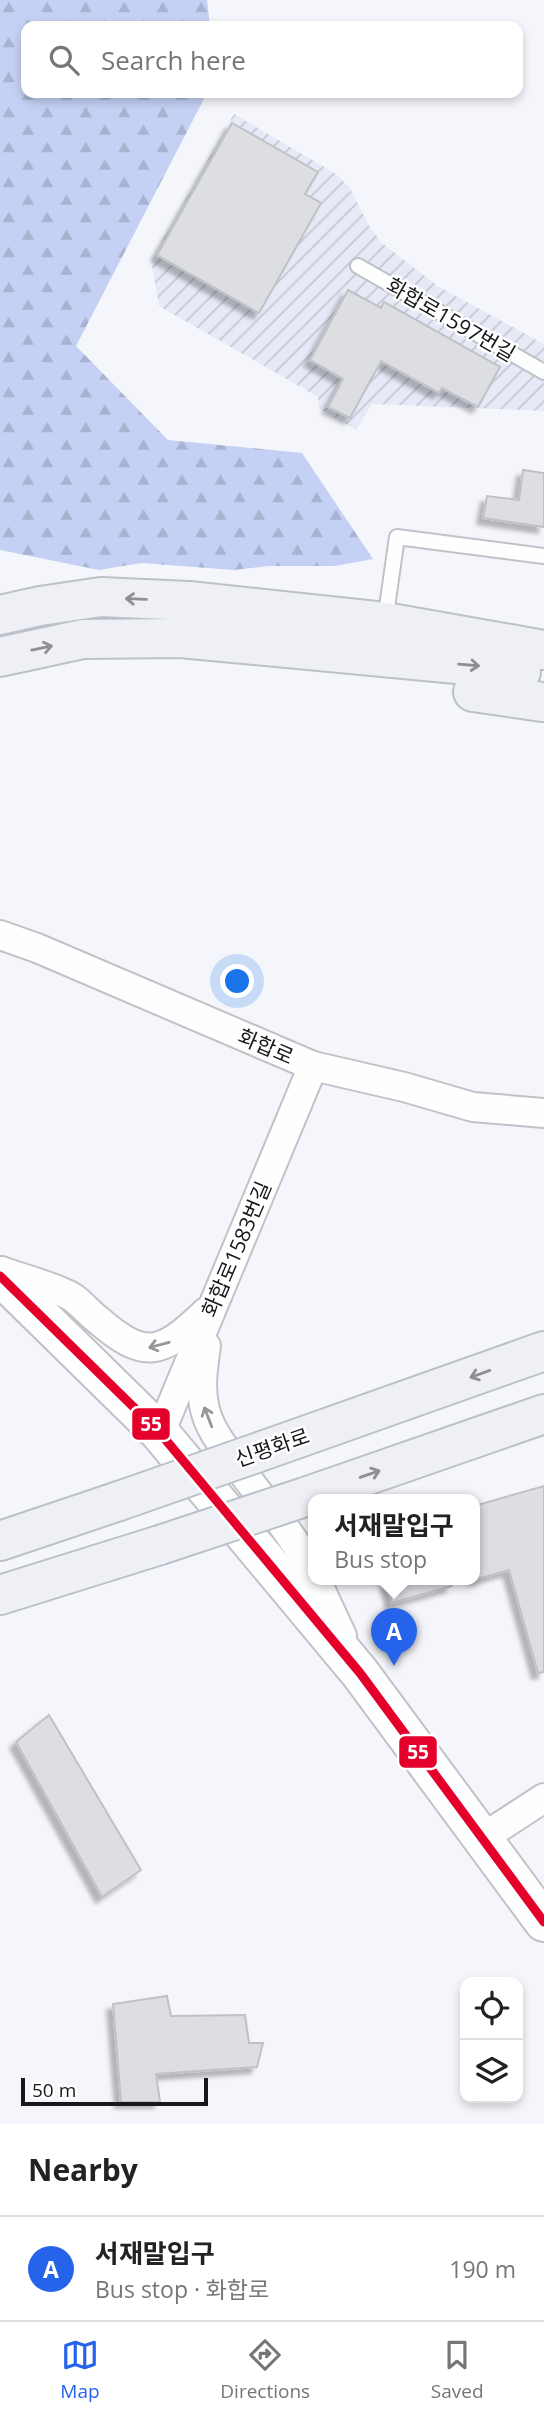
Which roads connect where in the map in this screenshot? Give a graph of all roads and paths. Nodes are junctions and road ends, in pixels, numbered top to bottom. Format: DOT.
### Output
graph roads {
  1 [pos="358,266"];
  2 [pos="544,372"];
  3 [pos="544,556"];
  4 [pos="0,614"];
  5 [pos="386,614"];
  6 [pos="544,626"];
  7 [pos="544,650"];
  8 [pos="0,657"];
  9 [pos="543,689"];
  10 [pos="0,935"];
  11 [pos="313,1066"];
  12 [pos="544,1113"];
  13 [pos="0,1270"];
  14 [pos="0,1276"];
  15 [pos="213,1306"];
  16 [pos="544,1351"];
  17 [pos="544,1414"];
  18 [pos="160,1433"];
  19 [pos="311,1494"];
  20 [pos="308,1495"];
  21 [pos="70,1517"];
  22 [pos="0,1530"];
  23 [pos="0,1541"];
  24 [pos="150,1547"];
  25 [pos="308,1564"];
  26 [pos="318,1585"];
  27 [pos="0,1595"];
  28 [pos="0,1615"];
  29 [pos="360,1674"];
  30 [pos="544,1798"];
  31 [pos="481,1839"];
  32 [pos="544,1922"];
  1 -- 2 [label="lane, 화합로1597번길"];
  3 -- 5 [label="lane"];
  5 -- 4 [label="highway, one-way"];
  5 -- 6 [label="highway"];
  5 -- 7 [label="highway"];
  8 -- 9 [label="highway, one-way"];
  10 -- 11 [label="street, 화합로"];
  11 -- 12 [label="street, 화합로"];
  11 -- 15 [label="street, 화합로1583번길"];
  15 -- 13 [label="street, one-way"];
  14 -- 18 [label="main road"];
  15 -- 18 [label="street, 화합로1583번길"];
  25 -- 15 [label="street, one-way"];
  16 -- 21 [label="highway, 신평화로, one-way, bridge"];
  19 -- 17 [label="highway, one-way, bridge"];
  18 -- 29 [label="main road"];
  24 -- 20 [label="highway, one-way, bridge"];
  21 -- 22 [label="highway"];
  21 -- 23 [label="highway, 신평화로"];
  24 -- 27 [label="highway"];
  24 -- 28 [label="highway"];
  26 -- 29 [label="street"];
  29 -- 31 [label="main road"];
  30 -- 31 [label="street"];
  31 -- 32 [label="main road"];
}
